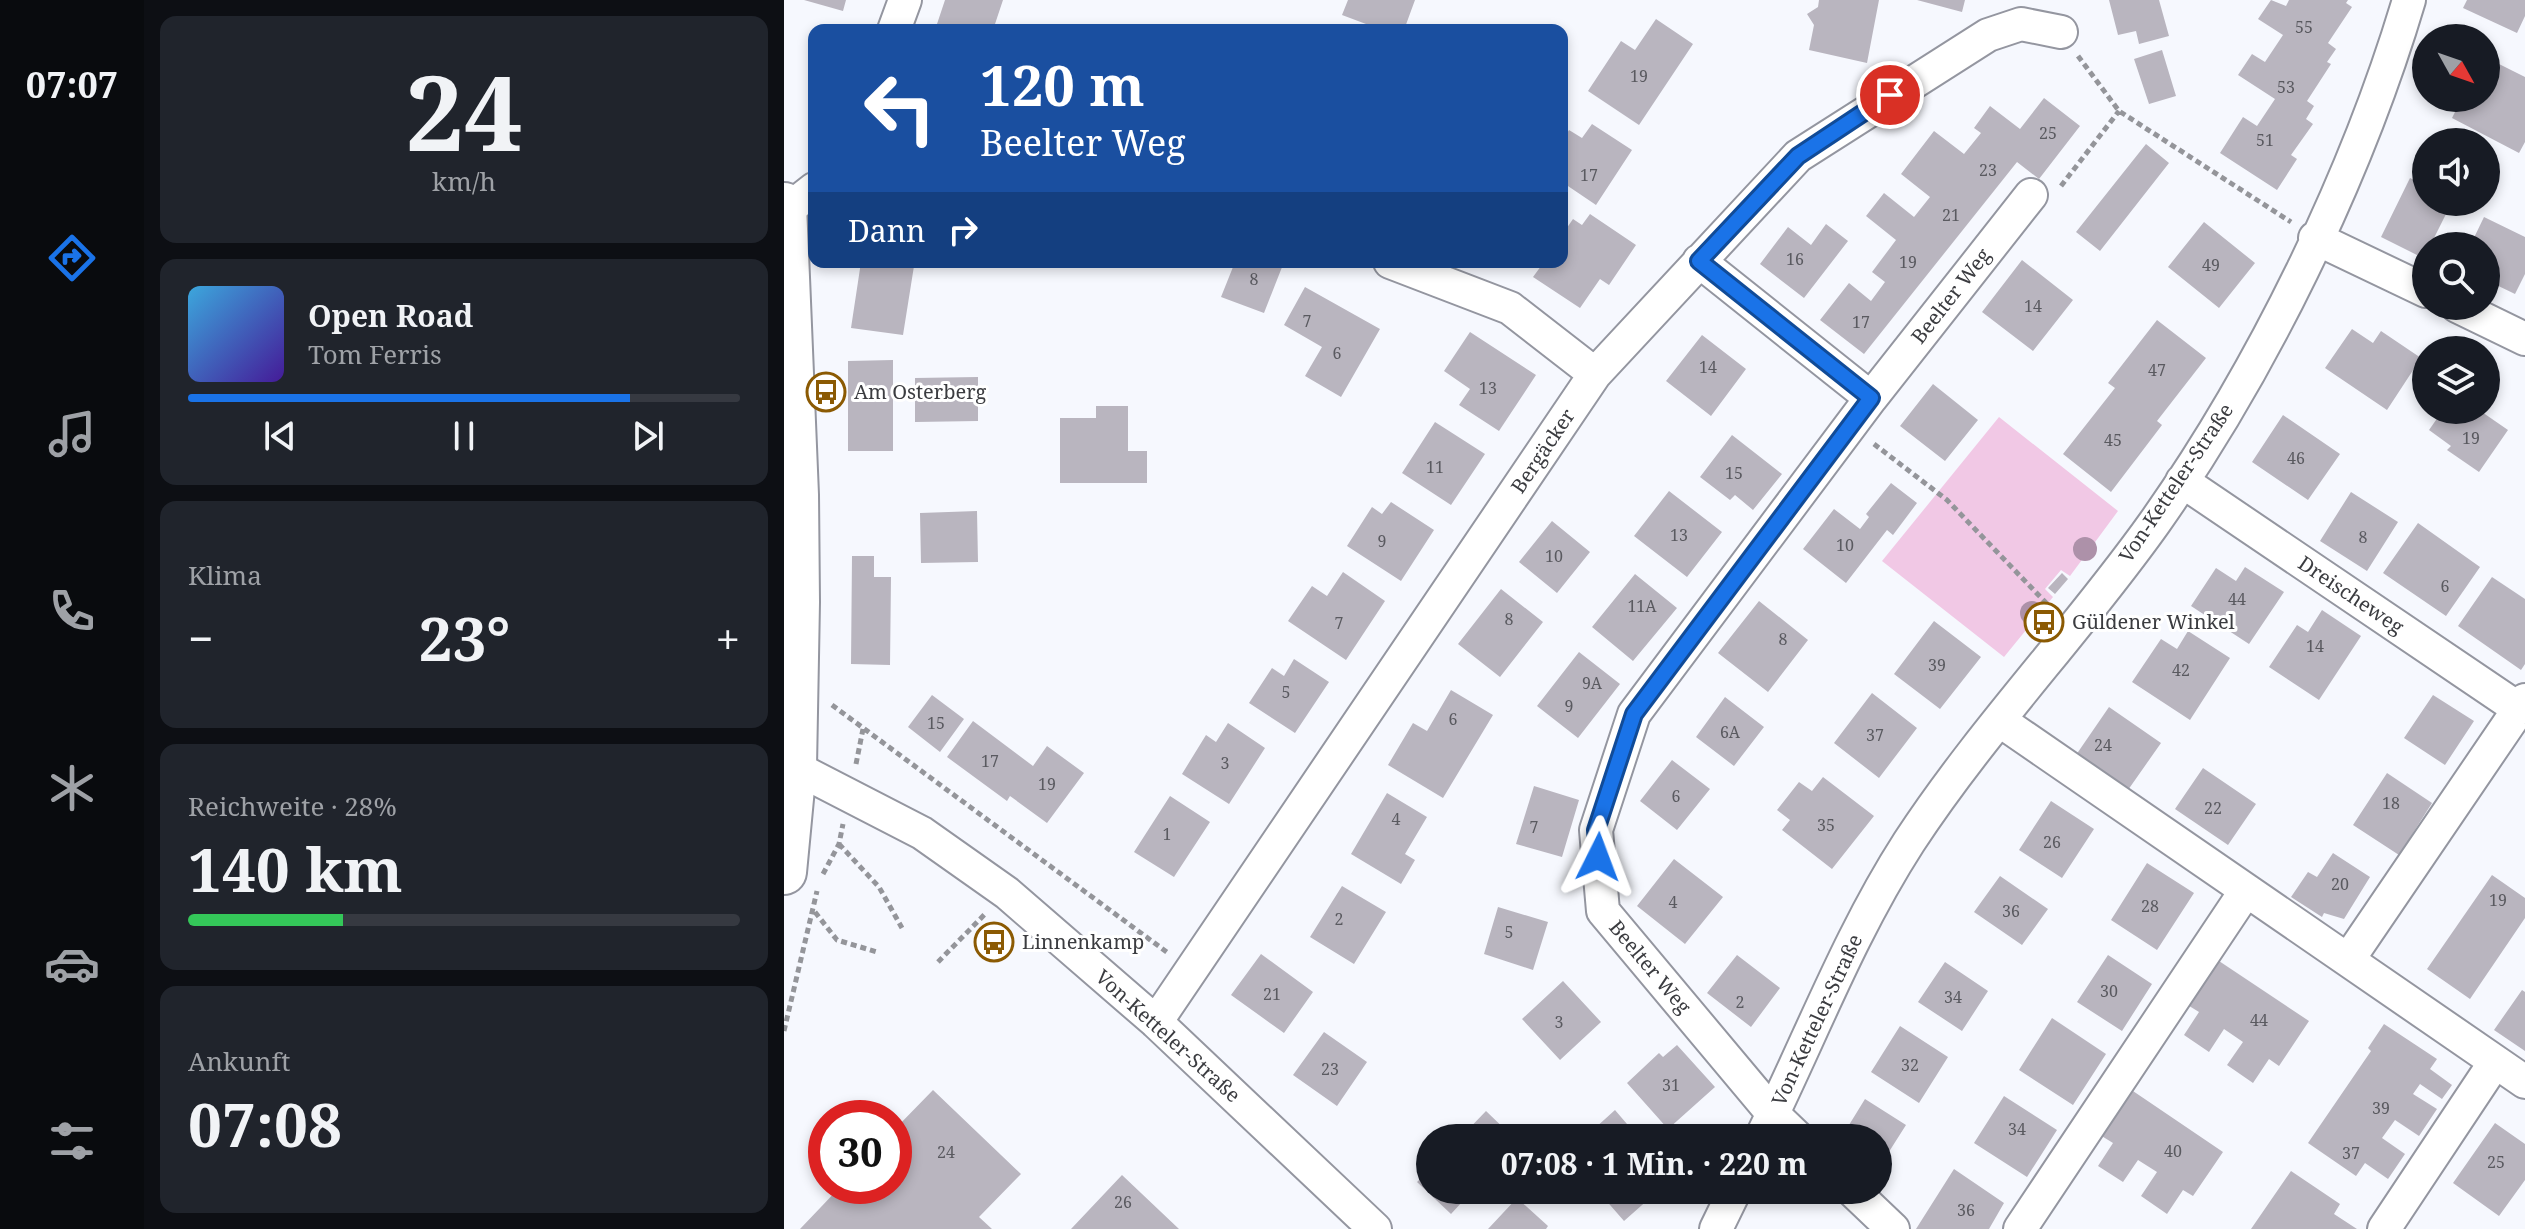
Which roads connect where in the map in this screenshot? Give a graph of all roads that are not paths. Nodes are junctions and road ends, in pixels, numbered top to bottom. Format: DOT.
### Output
graph roads {
  1 [pos="905,0"];
  2 [pos="2409,0"];
  3 [pos="896,24"];
  4 [pos="2061,32"];
  5 [pos="808,194"];
  6 [pos="2031,195"];
  7 [pos="784,205"];
  8 [pos="785,212"];
  9 [pos="2315,238"];
  10 [pos="1699,261"];
  11 [pos="1406,268"];
  12 [pos="2412,284"];
  13 [pos="2486,320"];
  14 [pos="2525,339"];
  15 [pos="1595,374"];
  16 [pos="1871,398"];
  17 [pos="2182,481"];
  18 [pos="2522,704"];
  19 [pos="1999,720"];
  20 [pos="789,764"];
  21 [pos="803,874"];
  22 [pos="2245,892"];
  23 [pos="2348,960"];
  24 [pos="1156,1022"];
  25 [pos="2495,1062"];
  26 [pos="2525,1082"];
  27 [pos="1765,1124"];
  28 [pos="1768,1124"];
  29 [pos="1728,1204"];
  30 [pos="1867,1204"];
  31 [pos="1375,1229"];
  32 [pos="1716,1229"];
  33 [pos="1893,1229"];
  34 [pos="2020,1229"];
  35 [pos="2384,1229"];
  1 -- 3 [label="street"];
  2 -- 9 [label="street, Von-Ketteler-Straße"];
  4 -- 10 [label="street, Bergäcker"];
  5 -- 8 [label="street"];
  6 -- 16 [label="street, Beelter Weg"];
  7 -- 8 [label="main road"];
  8 -- 20 [label="main road"];
  9 -- 12 [label="street"];
  9 -- 17 [label="street, Von-Ketteler-Straße"];
  10 -- 15 [label="street, Bergäcker"];
  10 -- 16 [label="street"];
  11 -- 15 [label="street"];
  13 -- 14 [label="street"];
  15 -- 24 [label="street, Bergäcker"];
  16 -- 27 [label="street, Beelter Weg"];
  17 -- 18 [label="street, Dreischeweg"];
  17 -- 19 [label="street, Von-Ketteler-Straße"];
  18 -- 23 [label="street, Dreischeweg"];
  19 -- 22 [label="street"];
  19 -- 28 [label="street, Von-Ketteler-Straße"];
  20 -- 21 [label="main road"];
  20 -- 24 [label="street, Von-Ketteler-Straße"];
  22 -- 23 [label="street"];
  22 -- 34 [label="street"];
  23 -- 25 [label="street"];
  24 -- 31 [label="street, Von-Ketteler-Straße"];
  25 -- 26 [label="street"];
  25 -- 35 [label="street"];
  29 -- 32 [label="street"];
  30 -- 33 [label="street"];
}
